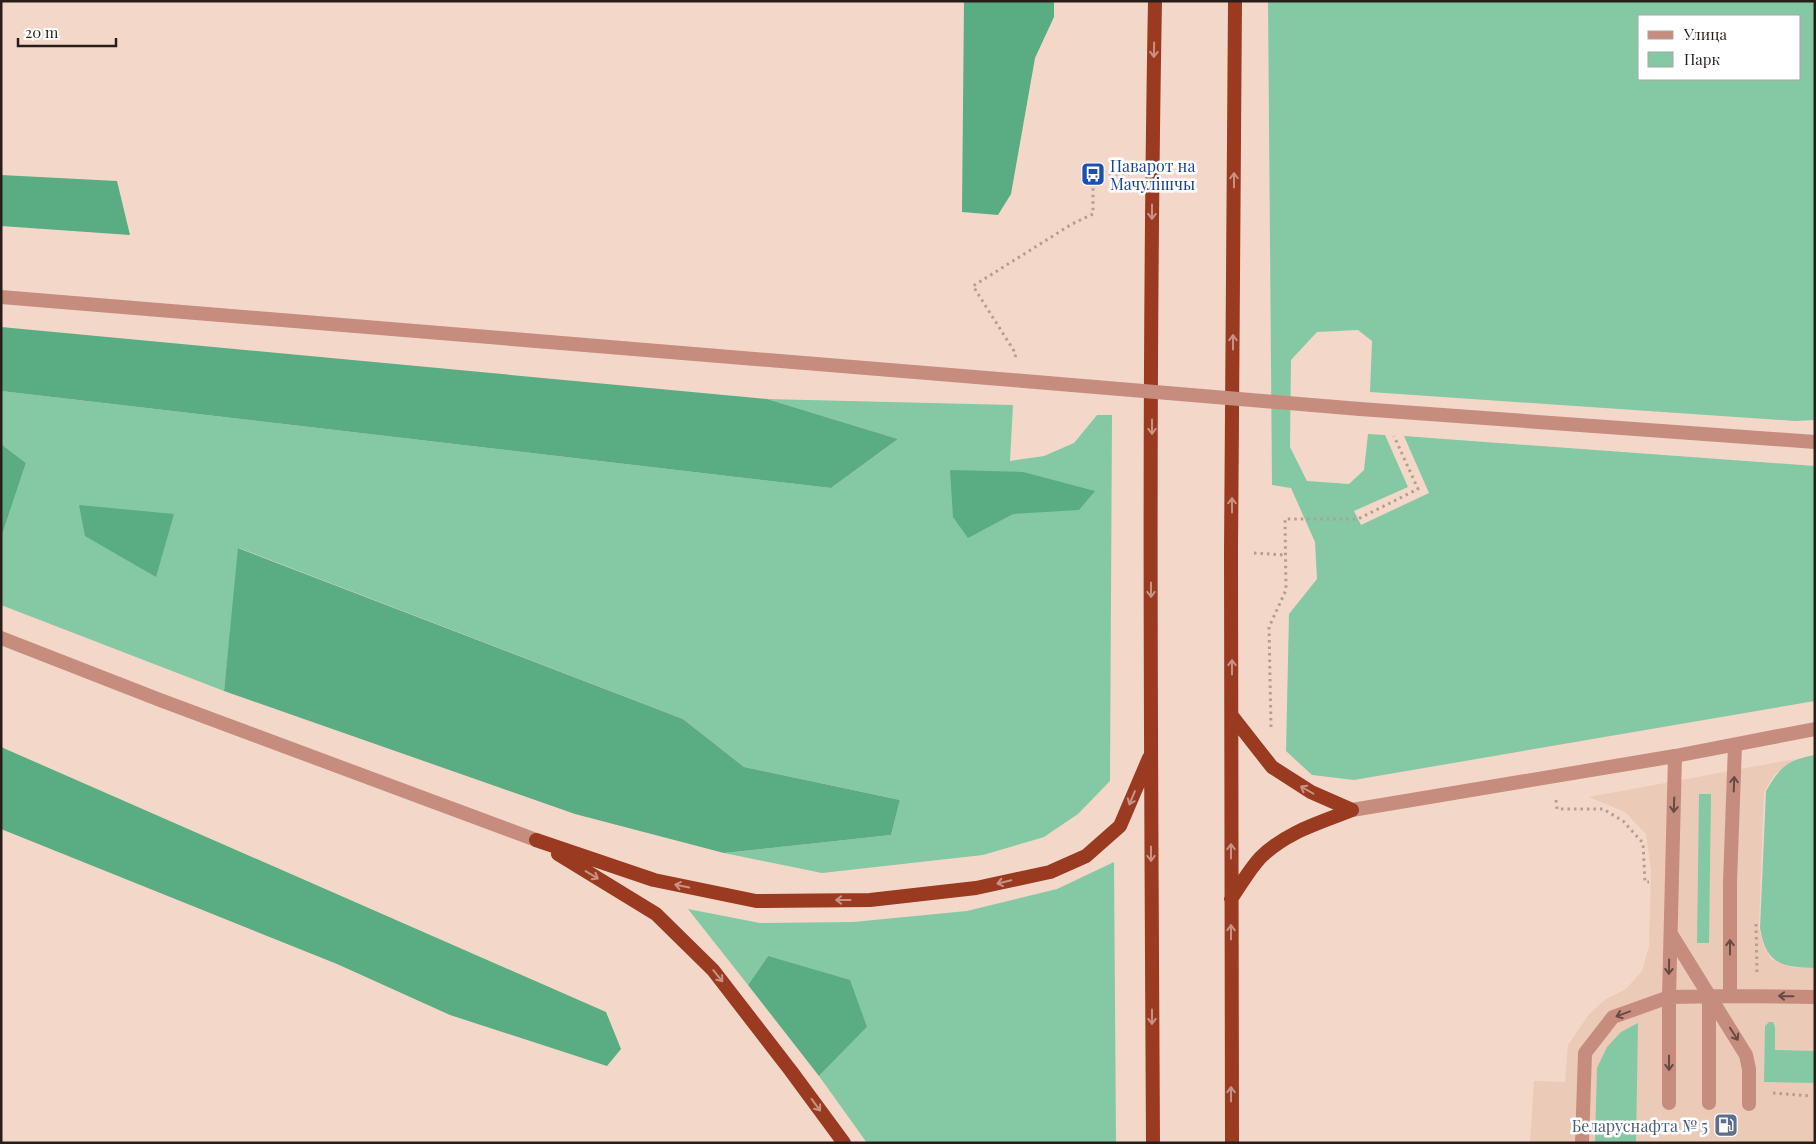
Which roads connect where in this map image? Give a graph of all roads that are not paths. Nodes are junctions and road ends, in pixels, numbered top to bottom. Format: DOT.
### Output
graph roads {
  1 [pos="1155,1"];
  2 [pos="1235,1"];
  3 [pos="1,297"];
  4 [pos="1815,442"];
  5 [pos="1,638"];
  6 [pos="1232,716"];
  7 [pos="1815,729"];
  8 [pos="1735,745"];
  9 [pos="1151,753"];
  10 [pos="1675,756"];
  11 [pos="1352,810"];
  12 [pos="536,840"];
  13 [pos="1231,899"];
  14 [pos="1670,934"];
  15 [pos="1709,996"];
  16 [pos="1730,996"];
  17 [pos="1669,997"];
  18 [pos="1815,997"];
  19 [pos="1669,1102"];
  20 [pos="1709,1103"];
  21 [pos="1748,1104"];
  22 [pos="844,1143"];
  23 [pos="1153,1143"];
  24 [pos="1232,1143"];
  25 [pos="1582,1143"];
  1 -- 9 [label="highway, one-way"];
  6 -- 2 [label="highway, one-way"];
  3 -- 4 [label="street, bridge"];
  5 -- 12 [label="street"];
  11 -- 6 [label="highway, one-way"];
  13 -- 6 [label="highway, one-way"];
  7 -- 8 [label="street"];
  8 -- 10 [label="street"];
  16 -- 8 [label="street, one-way"];
  9 -- 12 [label="highway, one-way"];
  9 -- 23 [label="highway, one-way"];
  10 -- 11 [label="street"];
  10 -- 14 [label="street, one-way"];
  11 -- 13 [label="highway"];
  12 -- 22 [label="highway, one-way"];
  24 -- 13 [label="highway, one-way"];
  14 -- 15 [label="street"];
  14 -- 17 [label="street, one-way"];
  15 -- 16 [label="street"];
  15 -- 17 [label="street"];
  15 -- 20 [label="street"];
  15 -- 21 [label="street, one-way"];
  18 -- 16 [label="street, one-way"];
  17 -- 19 [label="street, one-way"];
  17 -- 25 [label="street, one-way"];
}
